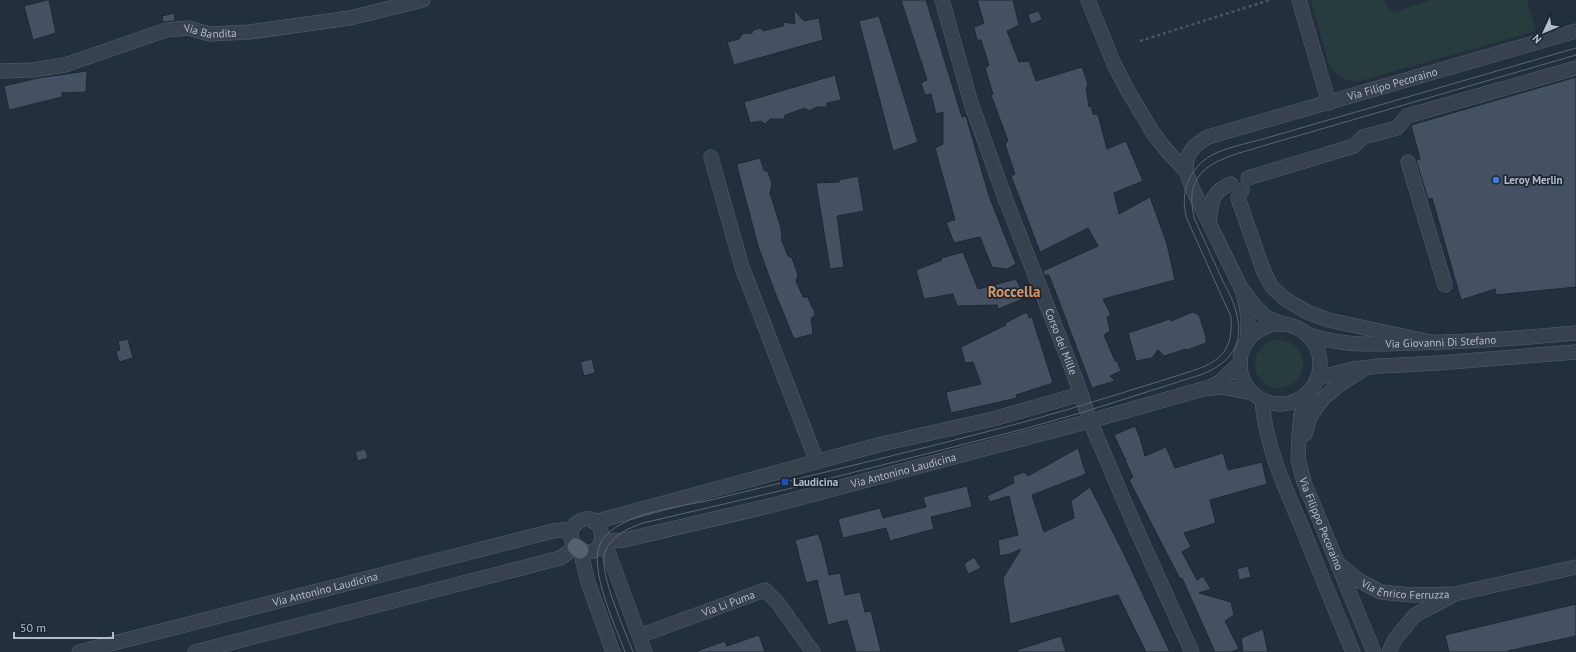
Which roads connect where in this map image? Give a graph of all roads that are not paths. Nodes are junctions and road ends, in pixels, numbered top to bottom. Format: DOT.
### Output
graph roads {
  1 [pos="424,0"];
  2 [pos="942,0"];
  3 [pos="1088,0"];
  4 [pos="1298,0"];
  5 [pos="1576,31"];
  6 [pos="1576,68"];
  7 [pos="0,71"];
  8 [pos="1329,103"];
  9 [pos="712,157"];
  10 [pos="1408,162"];
  11 [pos="1186,171"];
  12 [pos="1240,184"];
  13 [pos="1209,223"];
  14 [pos="1445,285"];
  15 [pos="1241,288"];
  16 [pos="1283,324"];
  17 [pos="1576,333"];
  18 [pos="1307,334"];
  19 [pos="1247,342"];
  20 [pos="1436,343"];
  21 [pos="1576,352"];
  22 [pos="1240,363"];
  23 [pos="1369,367"];
  24 [pos="1318,378"];
  25 [pos="1203,389"];
  26 [pos="1311,391"];
  27 [pos="1081,394"];
  28 [pos="1257,396"];
  29 [pos="1090,421"];
  30 [pos="817,462"];
  31 [pos="1300,468"];
  32 [pos="594,522"];
  33 [pos="572,529"];
  34 [pos="601,542"];
  35 [pos="578,548"];
  36 [pos="1338,563"];
  37 [pos="1576,567"];
  38 [pos="1455,594"];
  39 [pos="639,636"];
  40 [pos="608,650"];
  41 [pos="79,652"];
  42 [pos="194,652"];
  43 [pos="645,652"];
  44 [pos="812,652"];
  45 [pos="1192,652"];
  46 [pos="1353,652"];
  47 [pos="1374,652"];
  48 [pos="1389,652"];
  1 -- 7 [label="street, Via Bandita"];
  2 -- 27 [label="street, Corso dei Mille"];
  3 -- 11 [label="street"];
  4 -- 8 [label="street"];
  5 -- 8 [label="street, Via Filipo Pecoraino"];
  6 -- 12 [label="street"];
  8 -- 11 [label="street, Via Filipo Pecoraino"];
  9 -- 30 [label="street"];
  10 -- 14 [label="street"];
  11 -- 13 [label="street"];
  12 -- 13 [label="street"];
  12 -- 20 [label="street"];
  13 -- 15 [label="street"];
  15 -- 16 [label="street"];
  15 -- 19 [label="street"];
  16 -- 18 [label="street"];
  16 -- 19 [label="street"];
  17 -- 20 [label="street, Via Giovanni Di Stefano"];
  18 -- 20 [label="street, Via Giovanni Di Stefano"];
  18 -- 24 [label="street"];
  19 -- 22 [label="street"];
  21 -- 23 [label="street, Via Giovanni Di Stefano"];
  22 -- 25 [label="street"];
  22 -- 28 [label="street"];
  23 -- 24 [label="street, Via Giovanni Di Stefano"];
  23 -- 31 [label="street"];
  24 -- 26 [label="street"];
  25 -- 28 [label="street"];
  25 -- 29 [label="street, Via Antonino Laudicina"];
  26 -- 28 [label="street"];
  26 -- 31 [label="street, Via Filippo Pecoraino"];
  27 -- 29 [label="street, Corso dei Mille"];
  27 -- 30 [label="street"];
  28 -- 46 [label="street, Via Filippo Pecoraino"];
  29 -- 34 [label="street, Via Antonino Laudicina"];
  29 -- 45 [label="street, Corso dei Mille"];
  30 -- 32 [label="street"];
  31 -- 36 [label="street, Via Filippo Pecoraino"];
  32 -- 33 [label="street"];
  32 -- 34 [label="street"];
  33 -- 35 [label="street"];
  33 -- 41 [label="street, Via Antonino Laudicina"];
  34 -- 35 [label="street"];
  34 -- 39 [label="street"];
  35 -- 40 [label="street"];
  35 -- 42 [label="street"];
  36 -- 38 [label="street, Via Enrico Ferruzza"];
  36 -- 47 [label="street, Via Filippo Pecoraino"];
  37 -- 38 [label="street, Via Enrico Ferruzza"];
  38 -- 48 [label="street, Via Enrico Ferruzza"];
  39 -- 43 [label="street"];
  39 -- 44 [label="street, Via Li Puma"];
}
